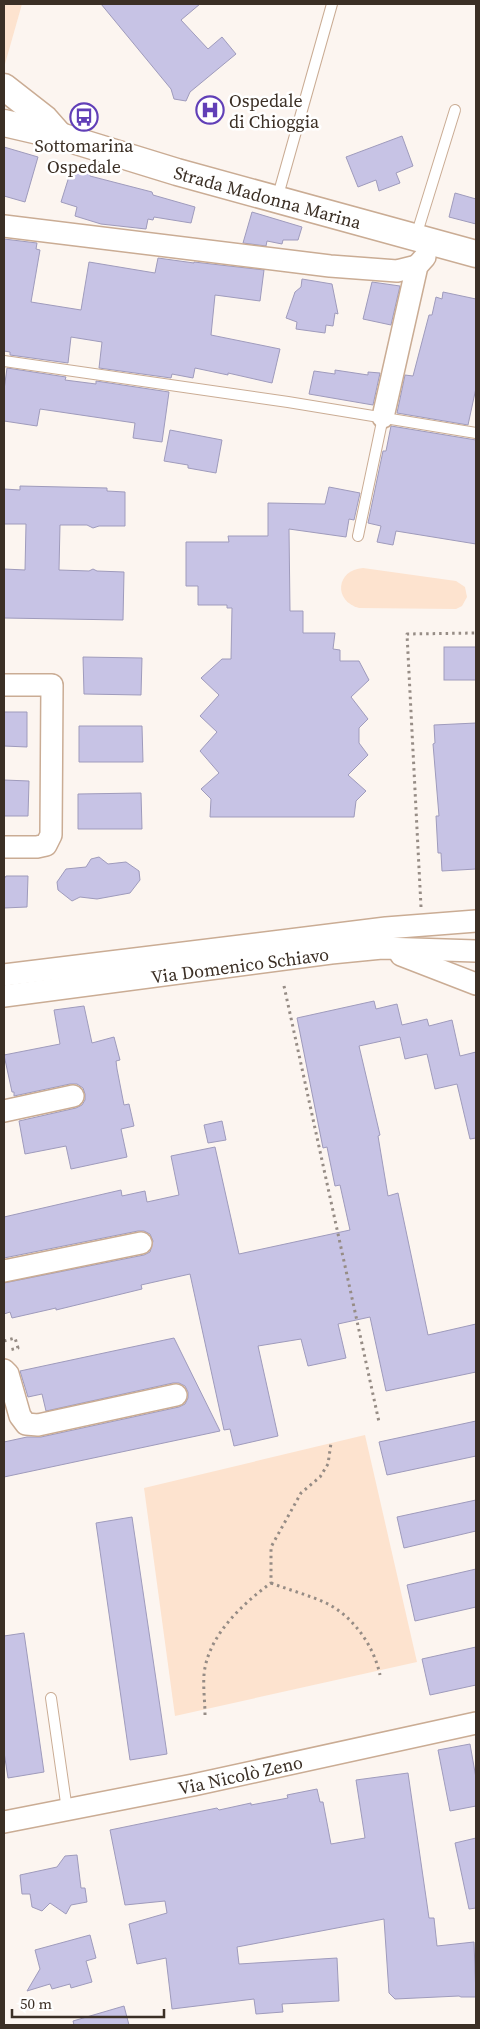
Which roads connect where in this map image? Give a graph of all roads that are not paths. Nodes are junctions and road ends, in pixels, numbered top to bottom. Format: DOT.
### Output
graph roads {
  1 [pos="332,4"];
  2 [pos="4,87"];
  3 [pos="455,110"];
  4 [pos="4,123"];
  5 [pos="60,136"];
  6 [pos="277,200"];
  7 [pos="4,226"];
  8 [pos="424,238"];
  9 [pos="476,254"];
  10 [pos="417,266"];
  11 [pos="4,361"];
  12 [pos="383,417"];
  13 [pos="476,433"];
  14 [pos="358,536"];
  15 [pos="4,685"];
  16 [pos="4,847"];
  17 [pos="476,921"];
  18 [pos="382,948"];
  19 [pos="476,951"];
  20 [pos="4,975"];
  21 [pos="476,984"];
  22 [pos="4,996"];
  23 [pos="73,1096"];
  24 [pos="4,1111"];
  25 [pos="140,1244"];
  26 [pos="4,1271"];
  27 [pos="4,1370"];
  28 [pos="176,1395"];
  29 [pos="51,1698"];
  30 [pos="476,1723"];
  31 [pos="67,1810"];
  32 [pos="4,1822"];
  1 -- 6 [label="lane"];
  2 -- 5 [label="street"];
  3 -- 8 [label="lane"];
  4 -- 5 [label="street, Strada Madonna Marina"];
  5 -- 6 [label="street, Strada Madonna Marina"];
  6 -- 8 [label="street, Strada Madonna Marina"];
  7 -- 10 [label="street"];
  8 -- 9 [label="street, Strada Madonna Marina"];
  8 -- 10 [label="street"];
  10 -- 12 [label="street"];
  11 -- 12 [label="lane"];
  12 -- 13 [label="lane"];
  12 -- 14 [label="lane"];
  15 -- 16 [label="street"];
  17 -- 20 [label="street, Via Domenico Schiavo"];
  18 -- 19 [label="street, Via Domenico Schiavo"];
  18 -- 21 [label="street"];
  18 -- 22 [label="street, Via Domenico Schiavo"];
  23 -- 24 [label="street"];
  25 -- 26 [label="street"];
  27 -- 28 [label="street"];
  29 -- 31 [label="lane"];
  30 -- 31 [label="street, Via Nicolò Zeno"];
  31 -- 32 [label="street, Via Nicolò Zeno"];
}
